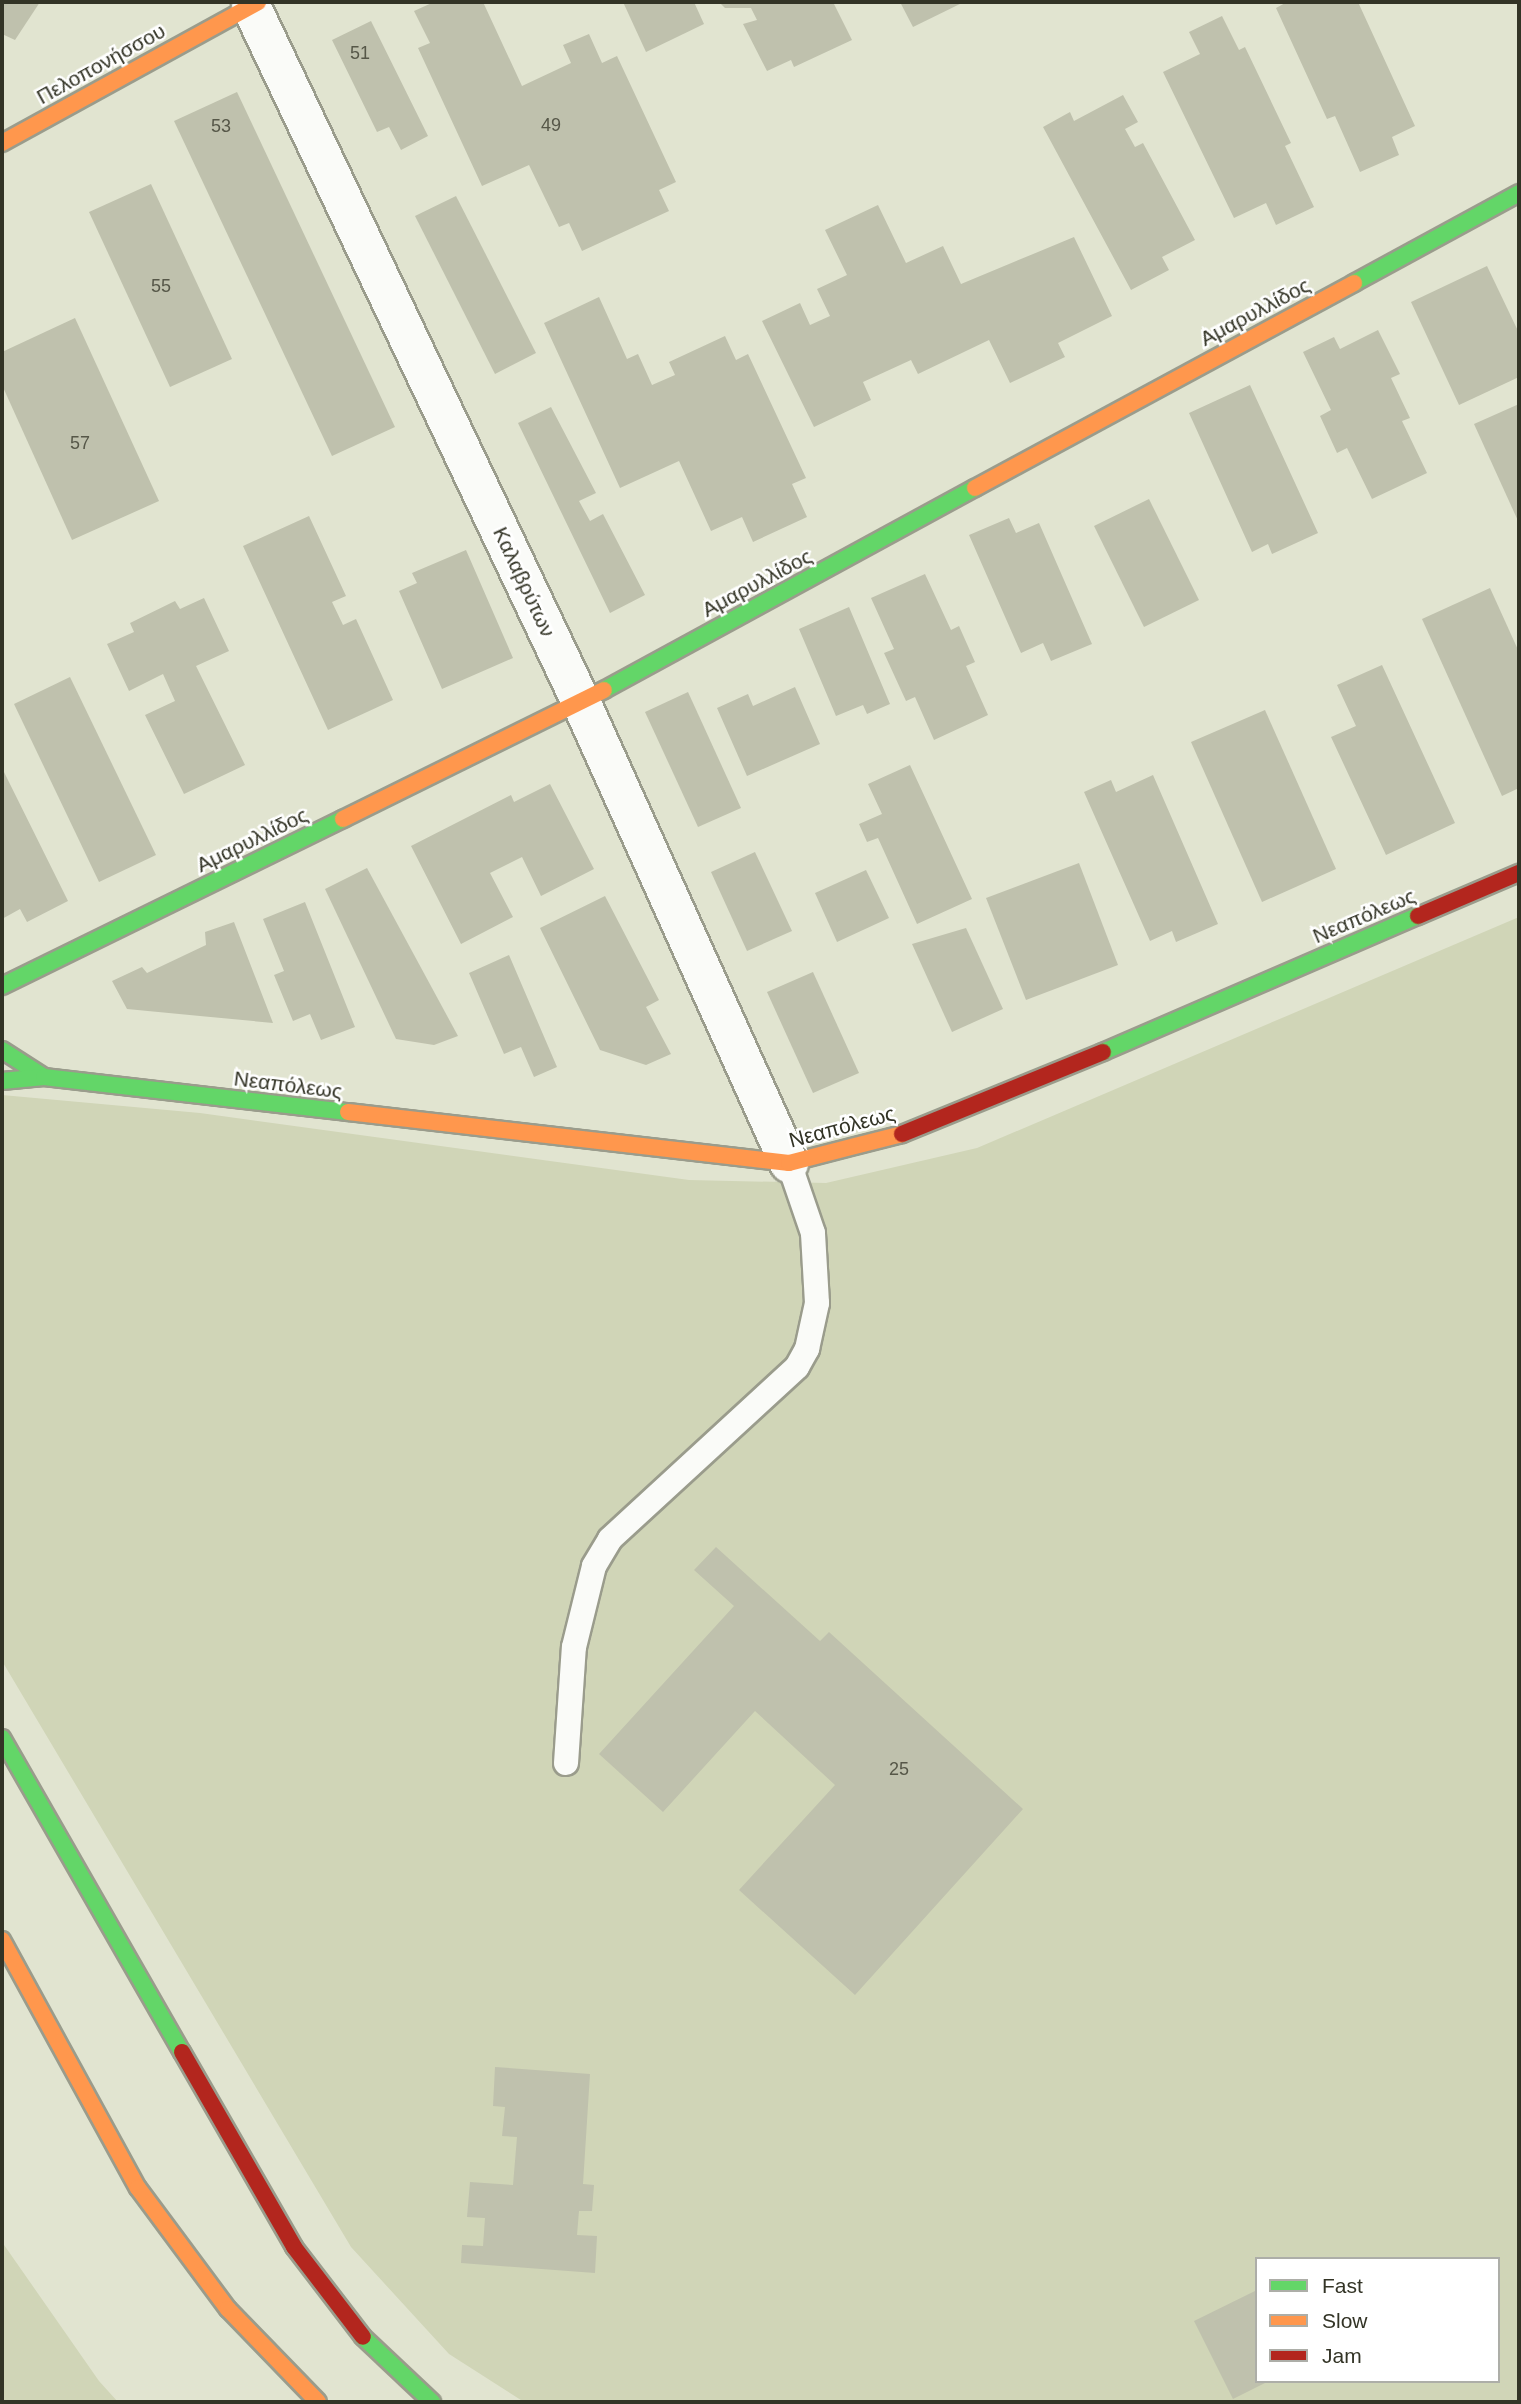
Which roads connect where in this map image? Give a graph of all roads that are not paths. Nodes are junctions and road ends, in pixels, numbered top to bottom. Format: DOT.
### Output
graph roads {
  1 [pos="254,4"];
  2 [pos="2,143"];
  3 [pos="1519,193"];
  4 [pos="581,702"];
  5 [pos="1519,873"];
  6 [pos="2,986"];
  7 [pos="2,1050"];
  8 [pos="44,1077"];
  9 [pos="2,1081"];
  10 [pos="789,1163"];
  11 [pos="2,1738"];
  12 [pos="566,1763"];
  13 [pos="2,1940"];
  14 [pos="318,2402"];
  15 [pos="432,2402"];
  1 -- 2 [label="main road, Πελοπονήσσου"];
  1 -- 4 [label="street, Καλαβρύτων"];
  3 -- 4 [label="main road, Αμαρυλλίδος"];
  4 -- 6 [label="main road, Αμαρυλλίδος"];
  4 -- 10 [label="street, Καλαβρύτων"];
  5 -- 10 [label="main road, Νεαπόλεως"];
  7 -- 8 [label="main road"];
  8 -- 9 [label="main road"];
  8 -- 10 [label="main road, Νεαπόλεως"];
  10 -- 12 [label="lane"];
  11 -- 15 [label="main road"];
  13 -- 14 [label="main road"];
}
